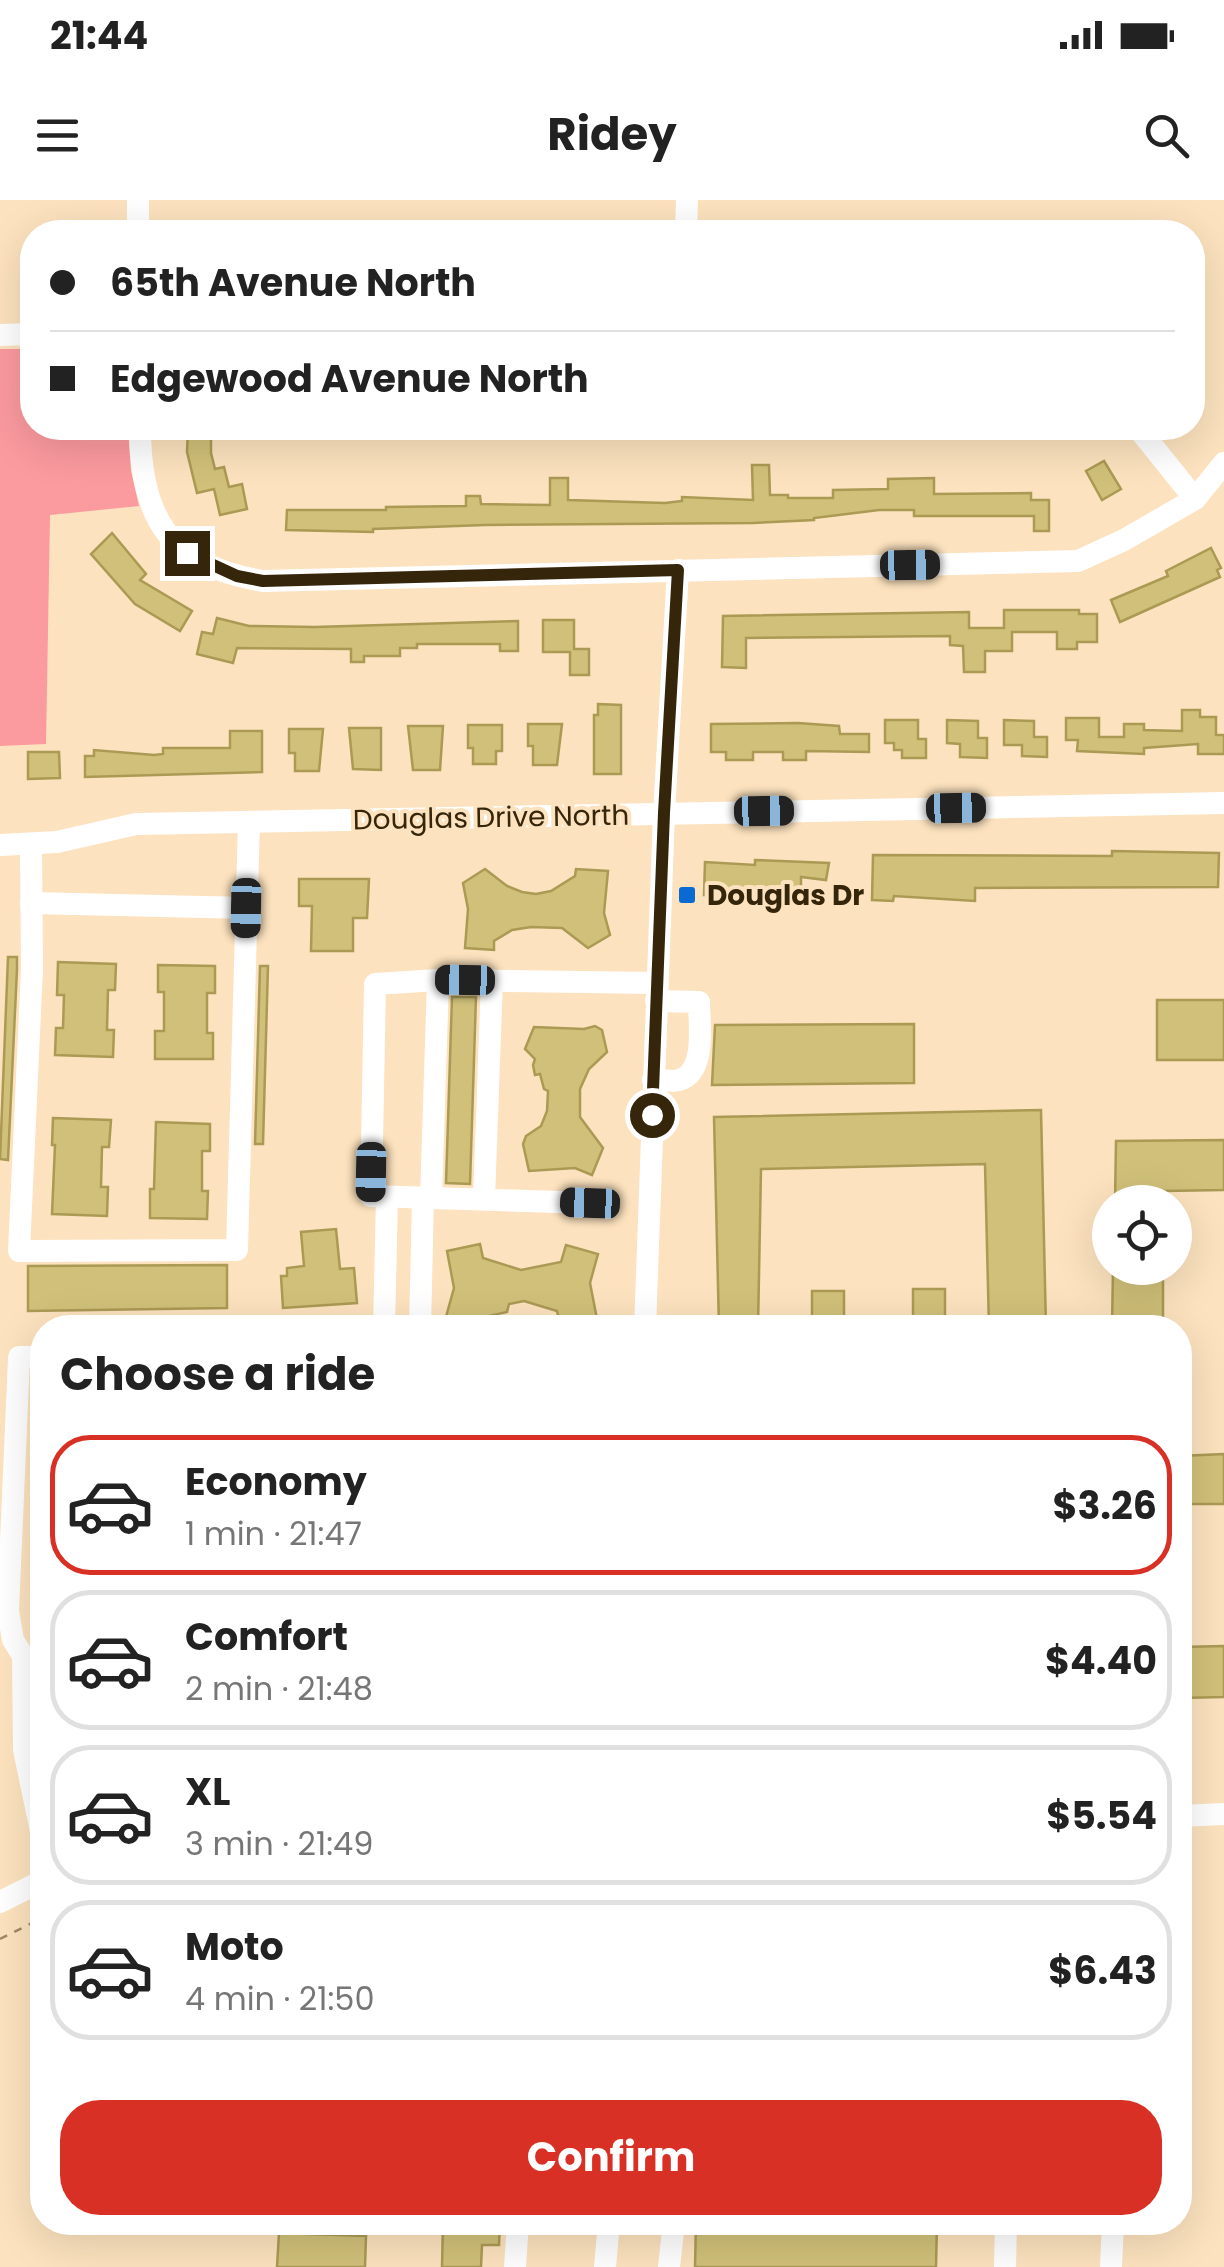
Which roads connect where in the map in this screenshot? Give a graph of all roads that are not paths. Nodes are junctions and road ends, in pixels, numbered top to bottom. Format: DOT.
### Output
graph roads {
  1 [pos="141,440"];
  2 [pos="1148,440"];
  3 [pos="1224,462"];
  4 [pos="1195,499"];
  5 [pos="678,570"];
  6 [pos="1224,802"];
  7 [pos="664,813"];
  8 [pos="249,822"];
  9 [pos="31,844"];
  10 [pos="0,845"];
  11 [pos="30,903"];
  12 [pos="246,908"];
  13 [pos="438,980"];
  14 [pos="492,980"];
  15 [pos="657,992"];
  16 [pos="653,1080"];
  17 [pos="387,1197"];
  18 [pos="427,1198"];
  19 [pos="484,1198"];
  20 [pos="590,1203"];
  21 [pos="384,1315"];
  22 [pos="421,1315"];
  23 [pos="645,1315"];
  24 [pos="30,1357"];
  25 [pos="30,1779"];
  26 [pos="1224,1814"];
  27 [pos="1192,1815"];
  28 [pos="30,1887"];
  29 [pos="0,1902"];
  30 [pos="517,2235"];
  31 [pos="608,2235"];
  32 [pos="673,2235"];
  33 [pos="1005,2235"];
  34 [pos="1113,2235"];
  35 [pos="515,2267"];
  36 [pos="605,2267"];
  37 [pos="670,2267"];
  38 [pos="1004,2267"];
  39 [pos="1112,2267"];
  1 -- 5 [label="street"];
  2 -- 4 [label="street"];
  3 -- 4 [label="street"];
  4 -- 5 [label="street"];
  5 -- 7 [label="street"];
  6 -- 7 [label="street, Douglas Drive North"];
  7 -- 8 [label="street, Douglas Drive North"];
  7 -- 15 [label="street"];
  8 -- 9 [label="street, Douglas Drive North"];
  8 -- 12 [label="street"];
  9 -- 10 [label="street, Douglas Drive North"];
  9 -- 11 [label="street"];
  11 -- 12 [label="street"];
  11 -- 12 [label="street"];
  13 -- 14 [label="street"];
  13 -- 17 [label="street"];
  13 -- 18 [label="street"];
  14 -- 15 [label="street"];
  14 -- 19 [label="street"];
  15 -- 16 [label="street"];
  15 -- 16 [label="street"];
  16 -- 23 [label="street"];
  17 -- 18 [label="street"];
  17 -- 21 [label="street"];
  18 -- 19 [label="street"];
  18 -- 22 [label="street"];
  19 -- 20 [label="street"];
  24 -- 25 [label="street"];
  26 -- 27 [label="street"];
  28 -- 29 [label="street"];
  30 -- 35 [label="street"];
  31 -- 36 [label="street"];
  32 -- 37 [label="street"];
  33 -- 38 [label="street"];
  34 -- 39 [label="street"];
}
